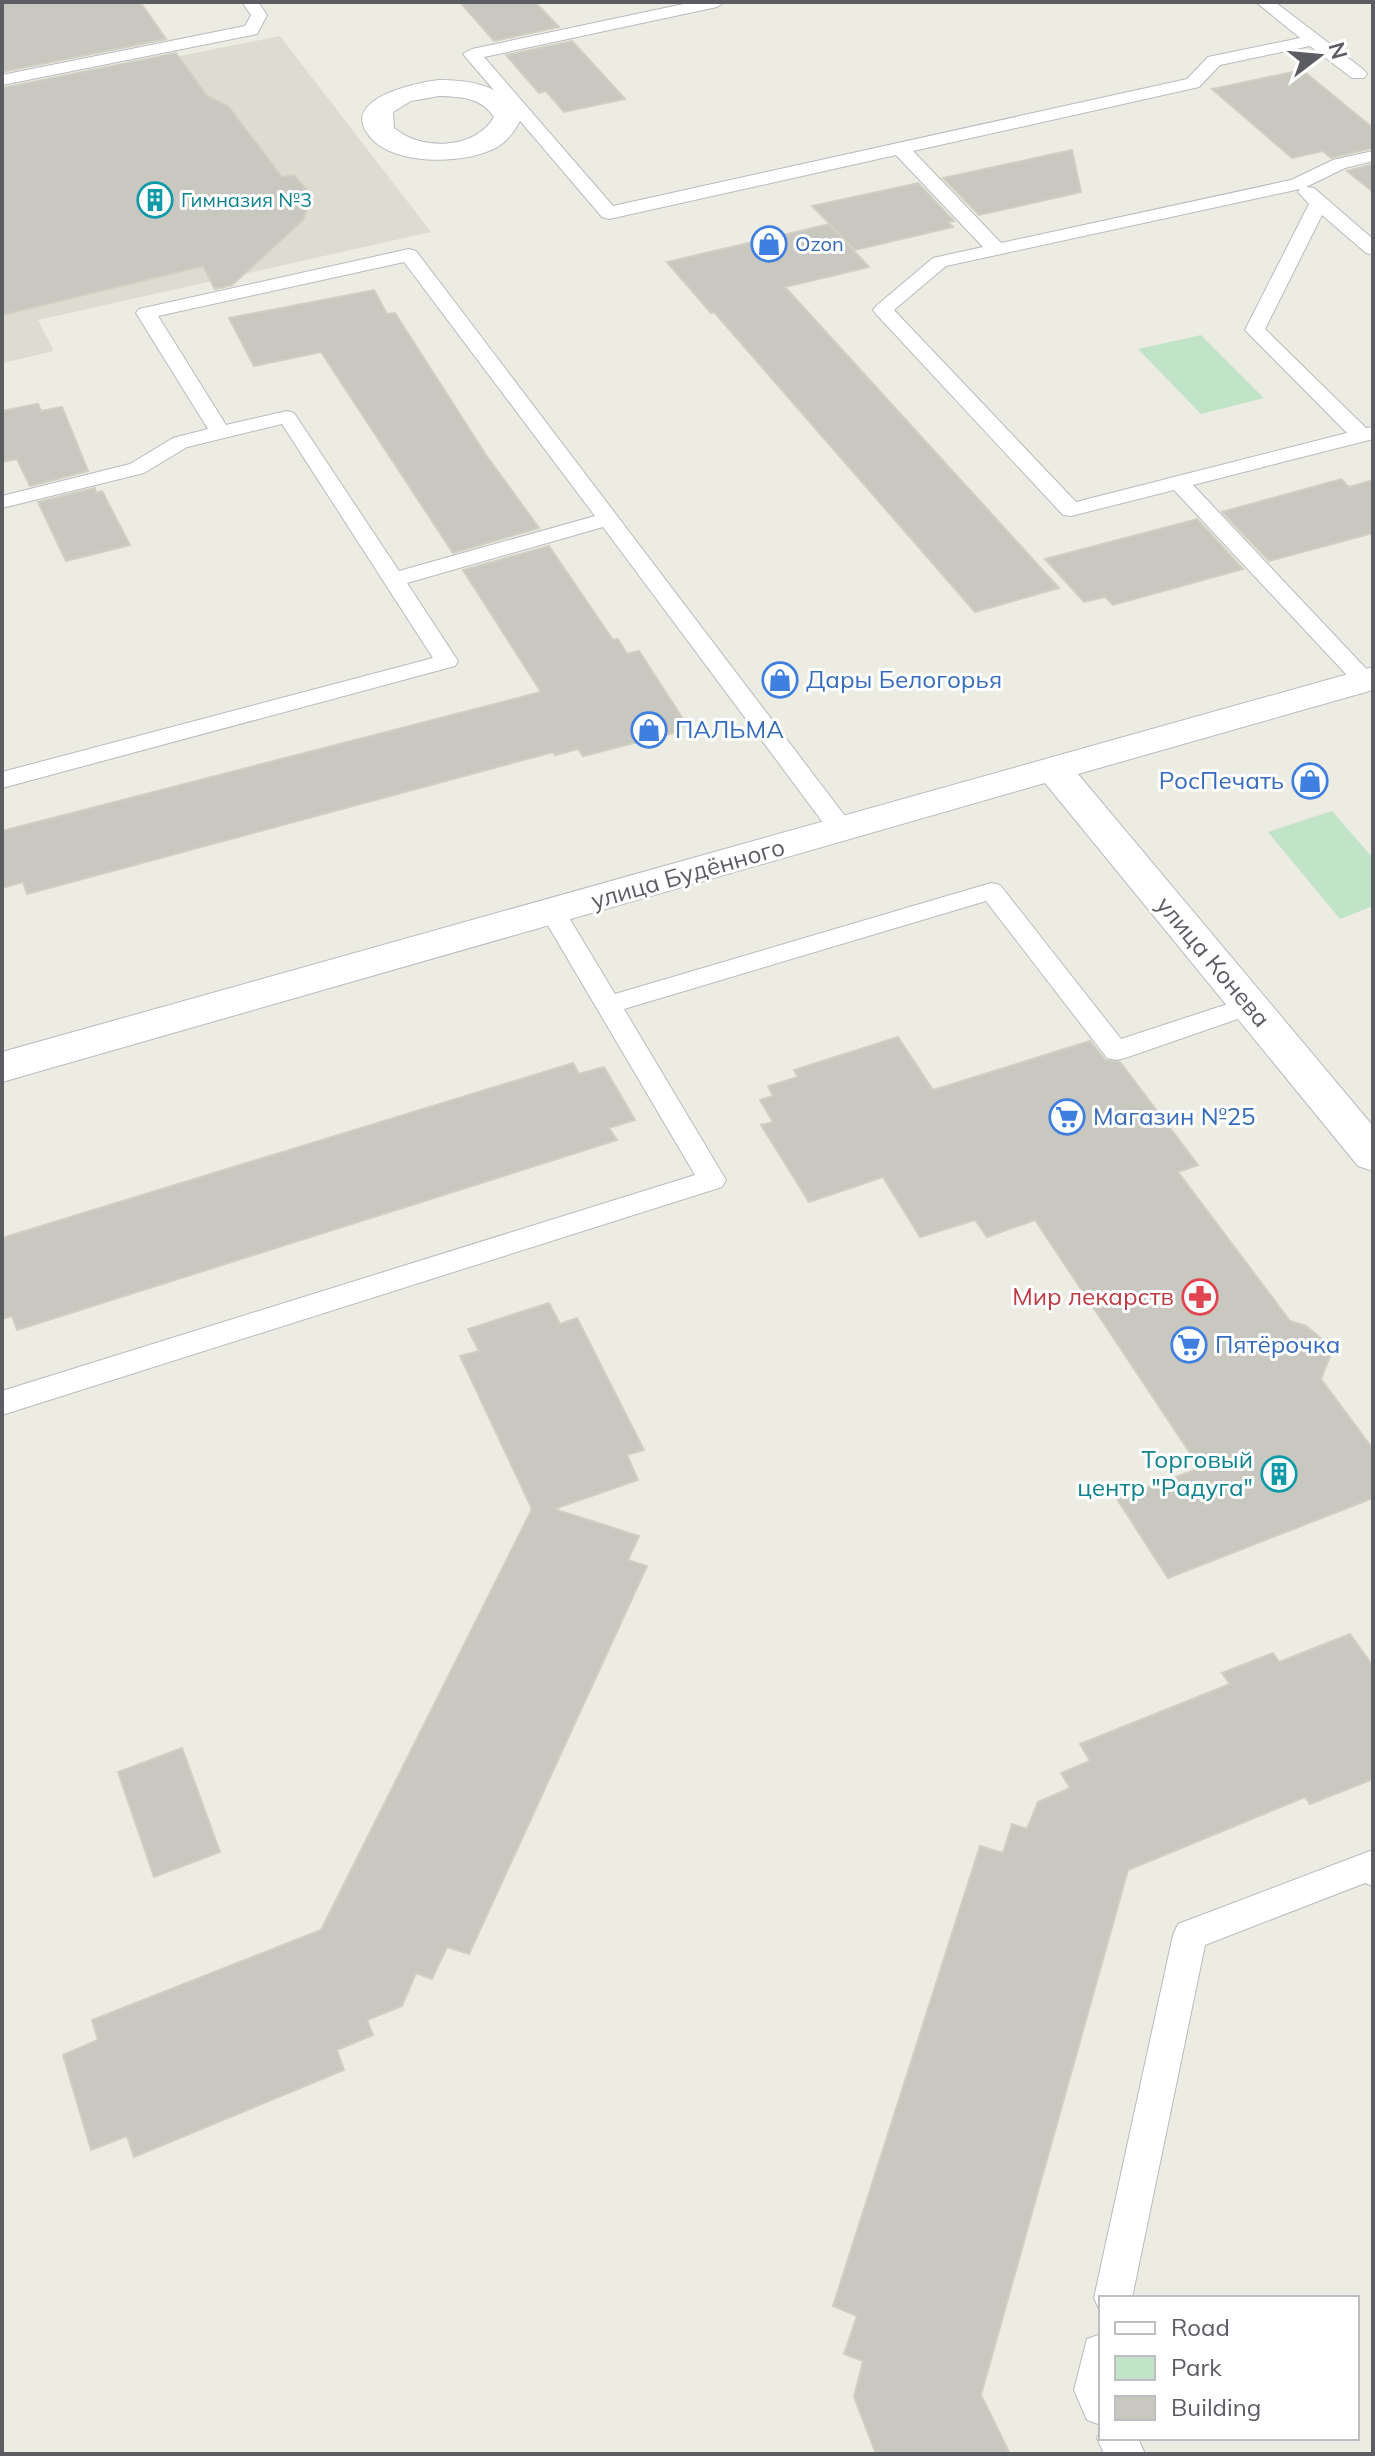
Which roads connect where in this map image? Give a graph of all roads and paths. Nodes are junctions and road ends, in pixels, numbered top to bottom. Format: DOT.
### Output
graph roads {
  1 [pos="250,2"];
  2 [pos="717,2"];
  3 [pos="1264,2"];
  4 [pos="1314,40"];
  5 [pos="1366,73"];
  6 [pos="2,80"];
  7 [pos="1373,86"];
  8 [pos="900,148"];
  9 [pos="1373,156"];
  10 [pos="1297,184"];
  11 [pos="1319,203"];
  12 [pos="1373,249"];
  13 [pos="997,250"];
  14 [pos="221,433"];
  15 [pos="1367,434"];
  16 [pos="1179,483"];
  17 [pos="2,502"];
  18 [pos="609,519"];
  19 [pos="396,579"];
  20 [pos="1369,679"];
  21 [pos="1054,769"];
  22 [pos="2,780"];
  23 [pos="842,830"];
  24 [pos="553,912"];
  25 [pos="608,1005"];
  26 [pos="1249,1006"];
  27 [pos="2,1067"];
  28 [pos="1373,1155"];
  29 [pos="2,1403"];
  30 [pos="1373,1871"];
  31 [pos="1113,2296"];
  32 [pos="1099,2362"];
  33 [pos="1099,2402"];
  1 -- 6 [label="lane"];
  2 -- 8 [label="lane"];
  3 -- 4 [label="lane"];
  4 -- 5 [label="lane"];
  4 -- 8 [label="lane"];
  5 -- 7 [label="lane"];
  8 -- 13 [label="lane"];
  9 -- 10 [label="lane"];
  10 -- 11 [label="lane"];
  10 -- 13 [label="lane"];
  11 -- 12 [label="lane"];
  11 -- 15 [label="lane"];
  13 -- 16 [label="lane"];
  14 -- 17 [label="lane"];
  14 -- 18 [label="lane"];
  14 -- 19 [label="lane"];
  15 -- 16 [label="lane"];
  16 -- 20 [label="lane"];
  18 -- 19 [label="lane"];
  18 -- 23 [label="lane"];
  19 -- 22 [label="lane"];
  20 -- 21 [label="street, улица Будённого"];
  21 -- 23 [label="street, улица Будённого"];
  21 -- 26 [label="street, улица Конева"];
  23 -- 24 [label="street, улица Будённого"];
  24 -- 25 [label="lane"];
  24 -- 27 [label="street, улица Будённого"];
  25 -- 26 [label="lane"];
  25 -- 29 [label="lane"];
  26 -- 28 [label="street, улица Конева"];
  30 -- 31 [label="lane"];
  32 -- 33 [label="lane"];
}
